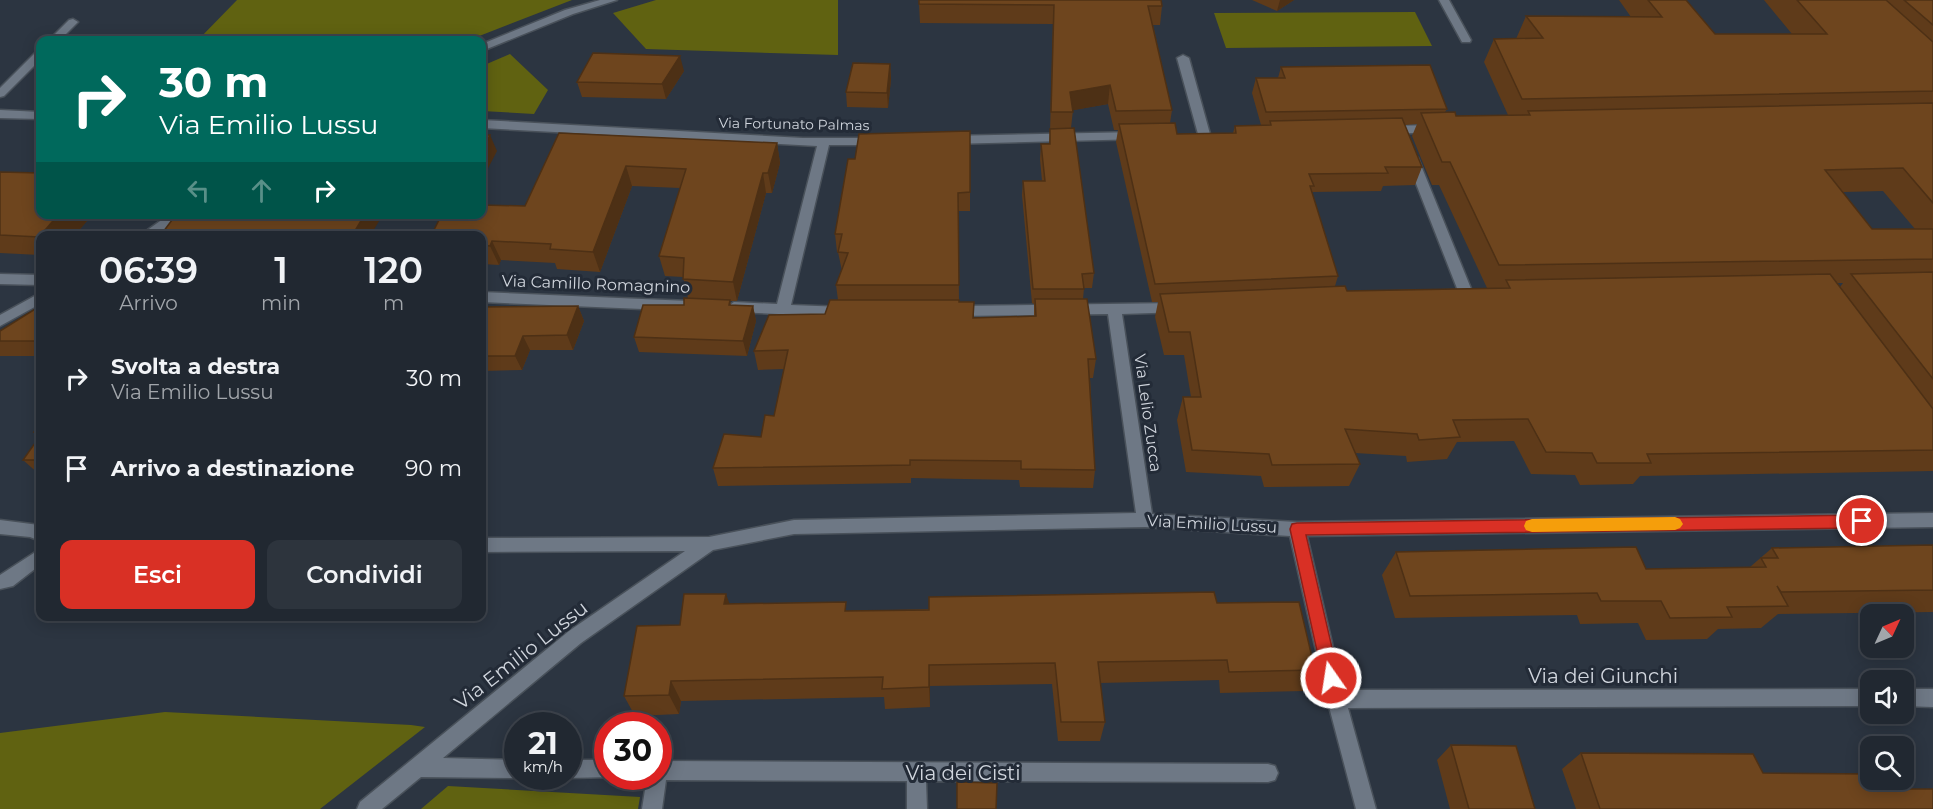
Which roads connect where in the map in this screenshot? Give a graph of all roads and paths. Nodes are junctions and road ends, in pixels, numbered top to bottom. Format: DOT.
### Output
graph roads {
  1 [pos="612,0"];
  2 [pos="1444,0"];
  3 [pos="73,22"];
  4 [pos="58,36"];
  5 [pos="1466,40"];
  6 [pos="486,46"];
  7 [pos="36,58"];
  8 [pos="1183,58"];
  9 [pos="0,94"];
  10 [pos="0,114"];
  11 [pos="36,116"];
  12 [pos="486,124"];
  13 [pos="1447,129"];
  14 [pos="1377,130"];
  15 [pos="1204,134"];
  16 [pos="1156,135"];
  17 [pos="940,140"];
  18 [pos="1405,140"];
  19 [pos="892,141"];
  20 [pos="824,142"];
  21 [pos="172,219"];
  22 [pos="153,231"];
  23 [pos="0,279"];
  24 [pos="36,280"];
  25 [pos="1484,296"];
  26 [pos="486,297"];
  27 [pos="36,300"];
  28 [pos="702,306"];
  29 [pos="725,307"];
  30 [pos="1197,307"];
  31 [pos="783,309"];
  32 [pos="936,311"];
  33 [pos="1115,311"];
  34 [pos="864,312"];
  35 [pos="0,321"];
  36 [pos="1145,520"];
  37 [pos="1933,520"];
  38 [pos="0,528"];
  39 [pos="1297,529"];
  40 [pos="36,532"];
  41 [pos="709,544"];
  42 [pos="486,546"];
  43 [pos="36,559"];
  44 [pos="0,582"];
  45 [pos="1860,698"];
  46 [pos="1914,698"];
  47 [pos="1933,698"];
  48 [pos="1336,699"];
  49 [pos="416,767"];
  50 [pos="504,769"];
  51 [pos="672,770"];
  52 [pos="916,773"];
  53 [pos="1268,773"];
  54 [pos="655,790"];
  55 [pos="367,809"];
  56 [pos="652,809"];
  57 [pos="917,809"];
  58 [pos="1366,809"];
  1 -- 6 [label="street"];
  2 -- 5 [label="street"];
  3 -- 4 [label="street"];
  7 -- 9 [label="street"];
  8 -- 15 [label="street"];
  10 -- 11 [label="street"];
  12 -- 20 [label="street, Via Fortunato Palmas"];
  13 -- 18 [label="street"];
  14 -- 18 [label="street"];
  16 -- 17 [label="street"];
  18 -- 25 [label="street"];
  19 -- 20 [label="street, Via Fortunato Palmas"];
  20 -- 31 [label="street"];
  21 -- 22 [label="street"];
  23 -- 24 [label="street"];
  26 -- 28 [label="street, Via Camillo Romagnino"];
  27 -- 35 [label="street"];
  29 -- 31 [label="street"];
  30 -- 33 [label="street"];
  31 -- 34 [label="street"];
  32 -- 33 [label="street"];
  33 -- 36 [label="street, Via Lelio Zucca"];
  36 -- 39 [label="street, Via Emilio Lussu"];
  36 -- 41 [label="street, Via Emilio Lussu"];
  37 -- 39 [label="street, Via Emilio Lussu"];
  38 -- 40 [label="street"];
  39 -- 48 [label="street"];
  41 -- 42 [label="street, Via Emilio Lussu"];
  41 -- 49 [label="street, Via Emilio Lussu"];
  43 -- 44 [label="street"];
  45 -- 48 [label="street, Via dei Giunchi"];
  46 -- 47 [label="street"];
  48 -- 58 [label="street"];
  49 -- 50 [label="street"];
  49 -- 55 [label="street, Via Emilio Lussu"];
  51 -- 52 [label="street, Via dei Cisti"];
  52 -- 53 [label="street, Via dei Cisti"];
  52 -- 57 [label="street"];
  54 -- 56 [label="street"];
}
